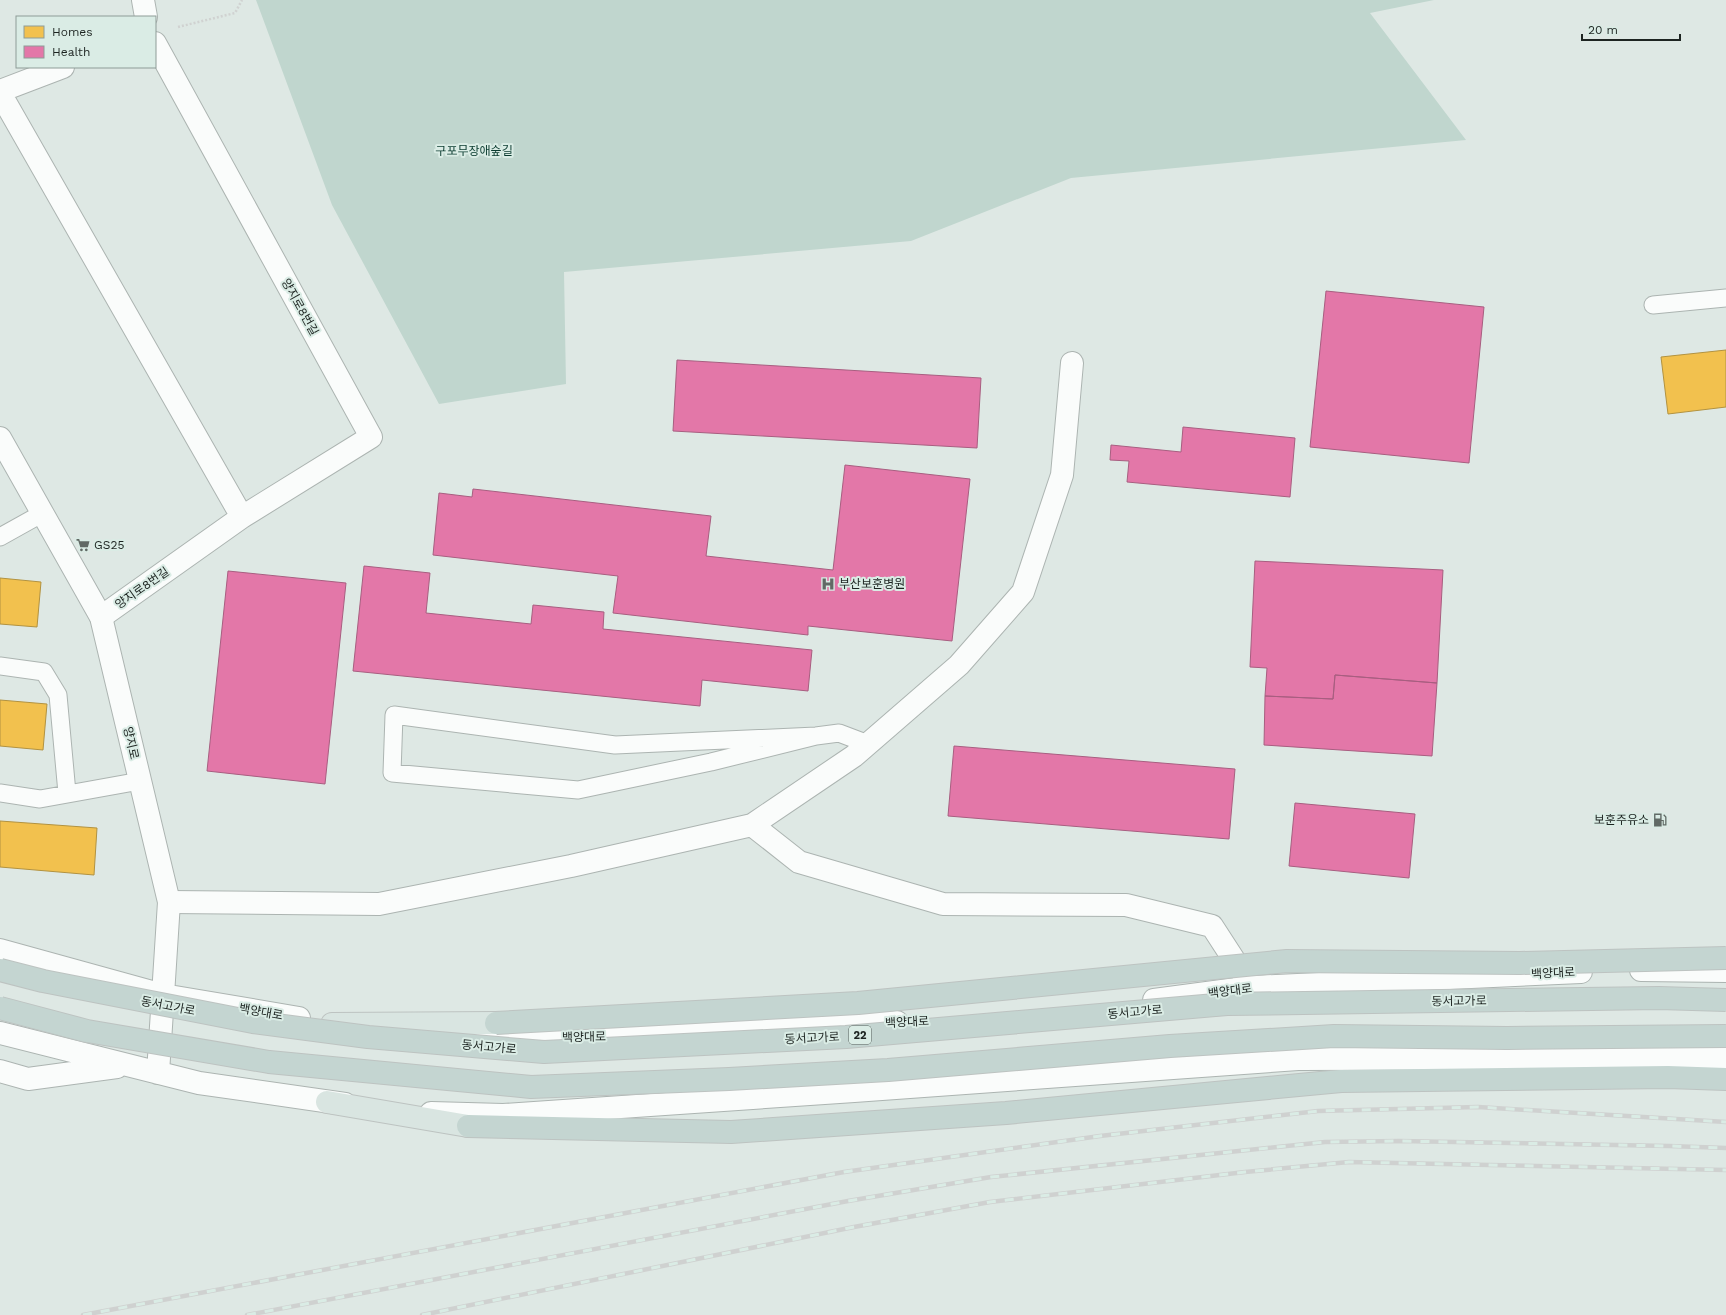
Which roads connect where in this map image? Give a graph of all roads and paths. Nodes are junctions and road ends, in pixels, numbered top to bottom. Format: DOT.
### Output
graph roads {
  1 [pos="143,0"];
  2 [pos="242,0"];
  3 [pos="146,16"];
  4 [pos="177,27"];
  5 [pos="156,45"];
  6 [pos="60,68"];
  7 [pos="0,92"];
  8 [pos="1726,298"];
  9 [pos="1653,305"];
  10 [pos="1072,363"];
  11 [pos="0,438"];
  12 [pos="43,513"];
  13 [pos="242,517"];
  14 [pos="0,537"];
  15 [pos="101,617"];
  16 [pos="0,666"];
  17 [pos="816,736"];
  18 [pos="868,744"];
  19 [pos="140,781"];
  20 [pos="0,793"];
  21 [pos="67,794"];
  22 [pos="752,825"];
  23 [pos="169,902"];
  24 [pos="0,950"];
  25 [pos="1726,958"];
  26 [pos="0,970"];
  27 [pos="1726,971"];
  28 [pos="1252,987"];
  29 [pos="163,995"];
  30 [pos="1726,1000"];
  31 [pos="0,1008"];
  32 [pos="496,1023"];
  33 [pos="332,1024"];
  34 [pos="0,1033"];
  35 [pos="1726,1036"];
  36 [pos="1726,1059"];
  37 [pos="130,1066"];
  38 [pos="0,1071"];
  39 [pos="158,1073"];
  40 [pos="1726,1079"];
  41 [pos="327,1102"];
  42 [pos="468,1126"];
  1 -- 3 [label="street"];
  2 -- 4 [label="path"];
  5 -- 13 [label="street, 양지로8번길"];
  6 -- 7 [label="street"];
  7 -- 13 [label="street"];
  8 -- 9 [label="lane"];
  10 -- 18 [label="street"];
  11 -- 12 [label="street, 양지로"];
  12 -- 14 [label="lane"];
  12 -- 15 [label="street, 양지로"];
  13 -- 15 [label="street, 양지로8번길"];
  15 -- 19 [label="street, 양지로"];
  16 -- 21 [label="lane"];
  17 -- 17 [label="lane"];
  17 -- 18 [label="lane"];
  18 -- 22 [label="street"];
  19 -- 21 [label="lane"];
  19 -- 23 [label="street, 양지로"];
  20 -- 21 [label="lane"];
  22 -- 23 [label="street"];
  22 -- 28 [label="street"];
  23 -- 29 [label="street, 양지로"];
  24 -- 29 [label="street, 백양대로"];
  25 -- 32 [label="highway, bridge"];
  26 -- 30 [label="highway, 동서고가로 / 22, bridge"];
  27 -- 28 [label="street, 백양대로"];
  28 -- 33 [label="street, 백양대로"];
  29 -- 33 [label="street, 백양대로"];
  29 -- 39 [label="street, 양지로"];
  31 -- 35 [label="highway, bridge"];
  32 -- 33 [label="main road"];
  34 -- 37 [label="street"];
  36 -- 41 [label="street"];
  37 -- 38 [label="street"];
  37 -- 39 [label="street"];
  39 -- 41 [label="street"];
  40 -- 42 [label="highway"];
  41 -- 42 [label="main road"];
}
